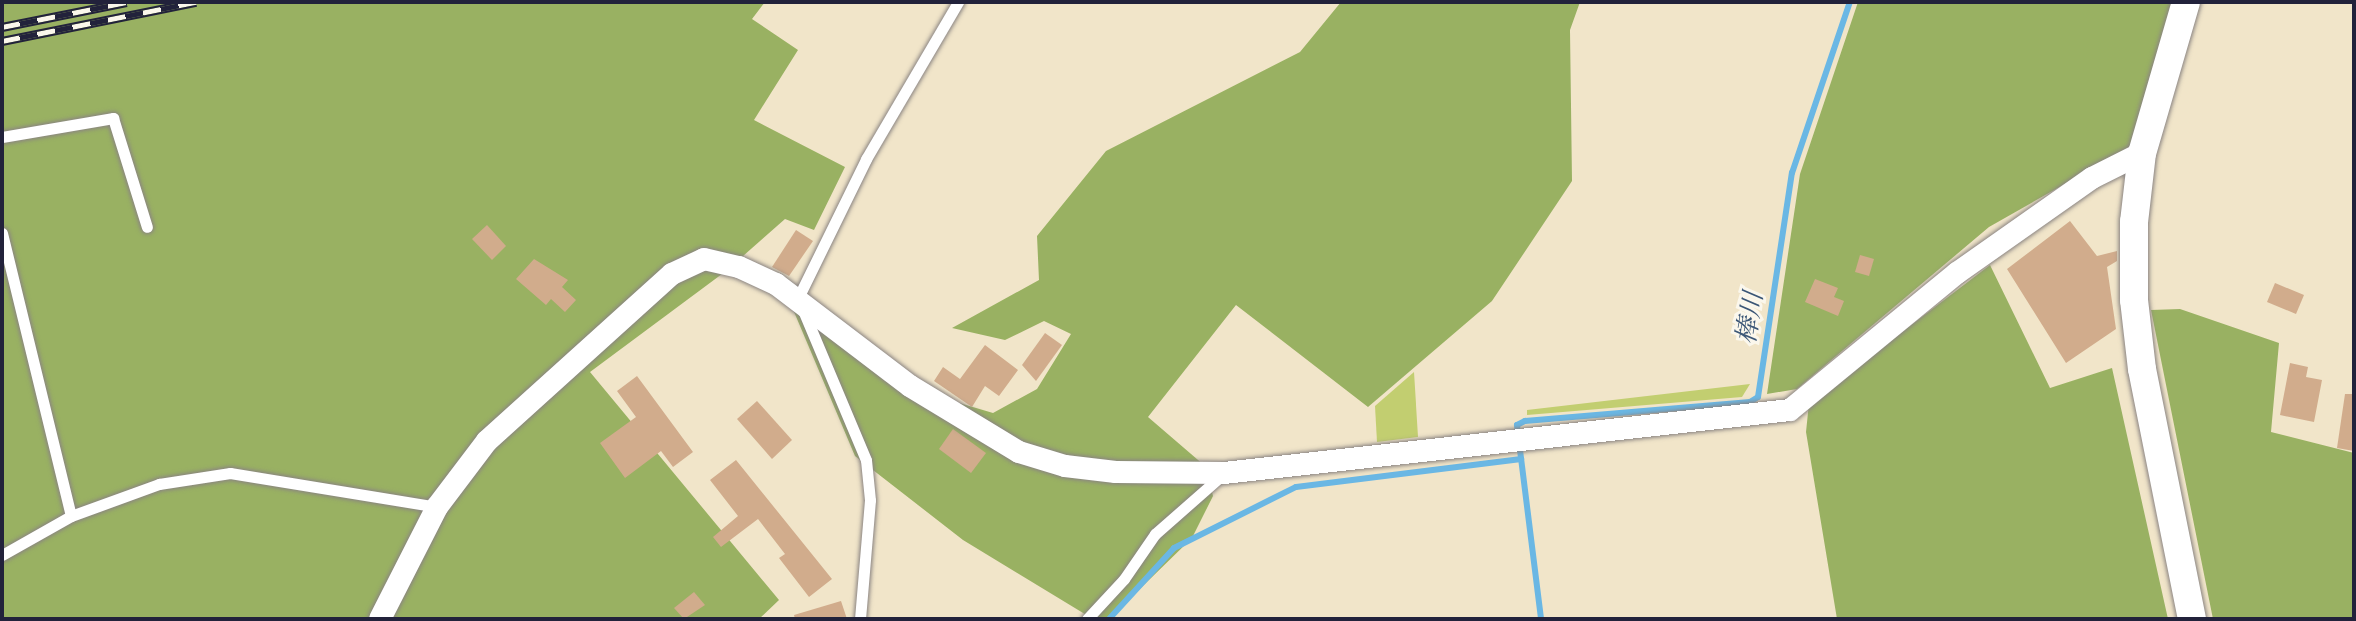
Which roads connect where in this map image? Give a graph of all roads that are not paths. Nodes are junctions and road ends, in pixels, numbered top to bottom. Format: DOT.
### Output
graph roads {
  1 [pos="958,2"];
  2 [pos="2186,2"];
  3 [pos="2,137"];
  4 [pos="2142,153"];
  5 [pos="147,227"];
  6 [pos="2,233"];
  7 [pos="798,298"];
  8 [pos="1224,473"];
  9 [pos="437,507"];
  10 [pos="71,516"];
  11 [pos="2,555"];
  12 [pos="380,619"];
  13 [pos="860,619"];
  14 [pos="1087,619"];
  15 [pos="2192,619"];
  1 -- 7 [label="lane"];
  2 -- 4 [label="street"];
  3 -- 5 [label="lane"];
  4 -- 8 [label="street"];
  4 -- 15 [label="street"];
  6 -- 10 [label="lane"];
  7 -- 8 [label="street"];
  7 -- 9 [label="street"];
  7 -- 13 [label="lane"];
  8 -- 14 [label="lane"];
  9 -- 10 [label="lane"];
  9 -- 12 [label="street"];
  10 -- 11 [label="lane"];
}
